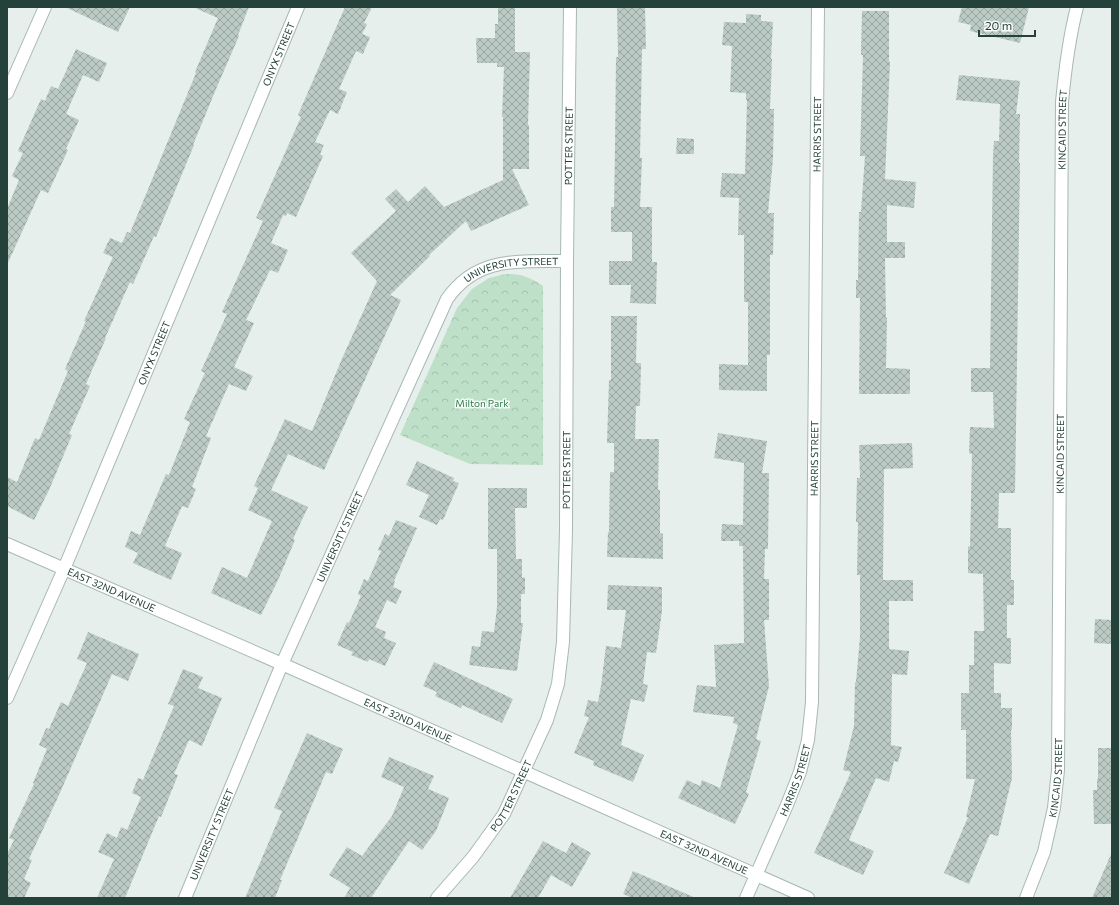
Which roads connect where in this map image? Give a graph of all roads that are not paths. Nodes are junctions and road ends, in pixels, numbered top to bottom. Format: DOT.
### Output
graph roads {
  1 [pos="45,7"];
  2 [pos="298,7"];
  3 [pos="570,7"];
  4 [pos="818,7"];
  5 [pos="1077,7"];
  6 [pos="7,93"];
  7 [pos="567,261"];
  8 [pos="7,544"];
  9 [pos="64,569"];
  10 [pos="282,664"];
  11 [pos="7,698"];
  12 [pos="524,771"];
  13 [pos="756,875"];
  14 [pos="185,898"];
  15 [pos="437,898"];
  16 [pos="746,898"];
  17 [pos="808,898"];
  18 [pos="1026,898"];
  1 -- 6 [label="street"];
  2 -- 9 [label="street, ONYX STREET"];
  3 -- 7 [label="street, POTTER STREET"];
  4 -- 13 [label="street, HARRIS STREET"];
  5 -- 18 [label="street, KINCAID STREET"];
  7 -- 10 [label="street, UNIVERSITY STREET"];
  7 -- 12 [label="street, POTTER STREET"];
  8 -- 9 [label="street, EAST 32ND AVENUE"];
  9 -- 10 [label="street, EAST 32ND AVENUE"];
  9 -- 11 [label="street, ONYX STREET"];
  10 -- 12 [label="street, EAST 32ND AVENUE"];
  10 -- 14 [label="street, UNIVERSITY STREET"];
  12 -- 13 [label="street, EAST 32ND AVENUE"];
  12 -- 15 [label="street, POTTER STREET"];
  13 -- 16 [label="street, HARRIS STREET"];
  13 -- 17 [label="street, EAST 32ND AVENUE"];
}
